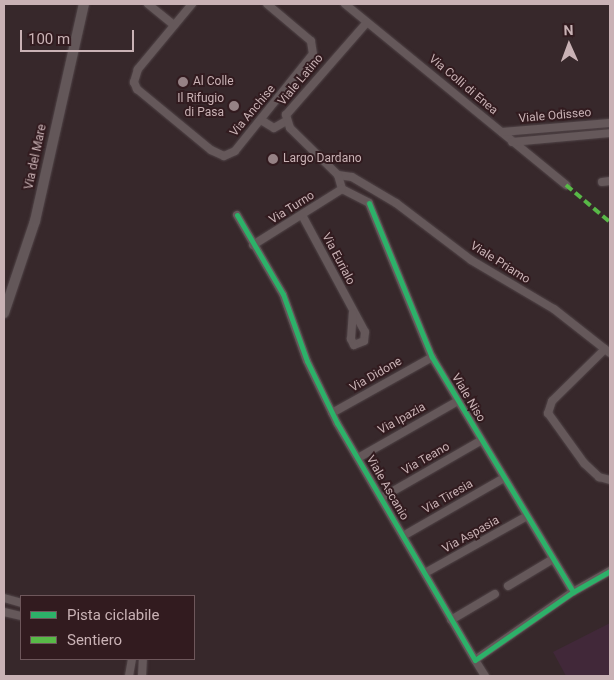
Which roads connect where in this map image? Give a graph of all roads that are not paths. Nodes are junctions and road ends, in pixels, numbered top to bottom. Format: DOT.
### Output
graph roads {
  1 [pos="84,4"];
  2 [pos="148,4"];
  3 [pos="192,4"];
  4 [pos="267,4"];
  5 [pos="345,4"];
  6 [pos="367,22"];
  7 [pos="174,25"];
  8 [pos="261,120"];
  9 [pos="286,121"];
  10 [pos="610,123"];
  11 [pos="502,132"];
  12 [pos="610,133"];
  13 [pos="512,142"];
  14 [pos="338,174"];
  15 [pos="566,185"];
  16 [pos="342,189"];
  17 [pos="378,192"];
  18 [pos="369,203"];
  19 [pos="237,215"];
  20 [pos="302,215"];
  21 [pos="253,245"];
  22 [pos="4,313"];
  23 [pos="353,313"];
  24 [pos="608,351"];
  25 [pos="432,357"];
  26 [pos="458,401"];
  27 [pos="332,413"];
  28 [pos="482,440"];
  29 [pos="358,458"];
  30 [pos="504,478"];
  31 [pos="610,480"];
  32 [pos="381,498"];
  33 [pos="527,516"];
  34 [pos="403,536"];
  35 [pos="554,560"];
  36 [pos="610,571"];
  37 [pos="425,573"];
  38 [pos="508,586"];
  39 [pos="573,592"];
  40 [pos="495,594"];
  41 [pos="4,598"];
  42 [pos="20,603"];
  43 [pos="4,612"];
  44 [pos="20,616"];
  45 [pos="451,620"];
  46 [pos="132,660"];
  47 [pos="143,660"];
  48 [pos="476,660"];
  49 [pos="129,676"];
  50 [pos="142,676"];
  51 [pos="486,676"];
  1 -- 22 [label="main road, Via del Mare"];
  2 -- 7 [label="street"];
  3 -- 7 [label="street, Via Anchise"];
  4 -- 8 [label="street, Via Anchise"];
  5 -- 6 [label="street, Via Colli di Enea"];
  6 -- 9 [label="street, Viale Latino"];
  6 -- 11 [label="street, Via Colli di Enea"];
  7 -- 8 [label="street, Via Anchise"];
  8 -- 9 [label="street"];
  9 -- 14 [label="street, Viale Latino"];
  10 -- 11 [label="street, Viale Odisseo"];
  11 -- 13 [label="street, Via Colli di Enea"];
  12 -- 13 [label="street, Viale Odisseo"];
  13 -- 15 [label="street, Via Colli di Enea"];
  14 -- 16 [label="street"];
  14 -- 17 [label="street, Viale Priamo"];
  16 -- 18 [label="street"];
  16 -- 20 [label="street, Via Turno"];
  17 -- 18 [label="street"];
  17 -- 24 [label="street, Viale Priamo"];
  18 -- 25 [label="street, Viale Niso"];
  19 -- 21 [label="street, Viale Ascanio"];
  20 -- 21 [label="street, Via Turno"];
  20 -- 23 [label="street, Via Eurialo"];
  21 -- 27 [label="street, Viale Ascanio"];
  24 -- 31 [label="street"];
  25 -- 26 [label="street, Viale Niso"];
  25 -- 27 [label="street, Via Didone"];
  26 -- 28 [label="street, Viale Niso"];
  26 -- 29 [label="street, Via Ipazia"];
  27 -- 29 [label="street, Viale Ascanio"];
  28 -- 30 [label="street, Viale Niso"];
  28 -- 32 [label="street, Via Teano"];
  29 -- 32 [label="street, Viale Ascanio"];
  30 -- 33 [label="street, Viale Niso"];
  30 -- 34 [label="street, Via Tiresia"];
  32 -- 34 [label="street, Viale Ascanio"];
  33 -- 35 [label="street, Viale Niso"];
  33 -- 37 [label="street, Via Aspasia"];
  34 -- 37 [label="street, Viale Ascanio"];
  35 -- 38 [label="street"];
  35 -- 39 [label="street, Viale Niso"];
  36 -- 39 [label="street"];
  37 -- 45 [label="street, Viale Ascanio"];
  39 -- 48 [label="street"];
  40 -- 45 [label="street"];
  41 -- 42 [label="street"];
  43 -- 44 [label="street"];
  45 -- 48 [label="street, Viale Ascanio"];
  46 -- 49 [label="street"];
  47 -- 50 [label="street"];
  48 -- 51 [label="street, Viale Ascanio"];
}
